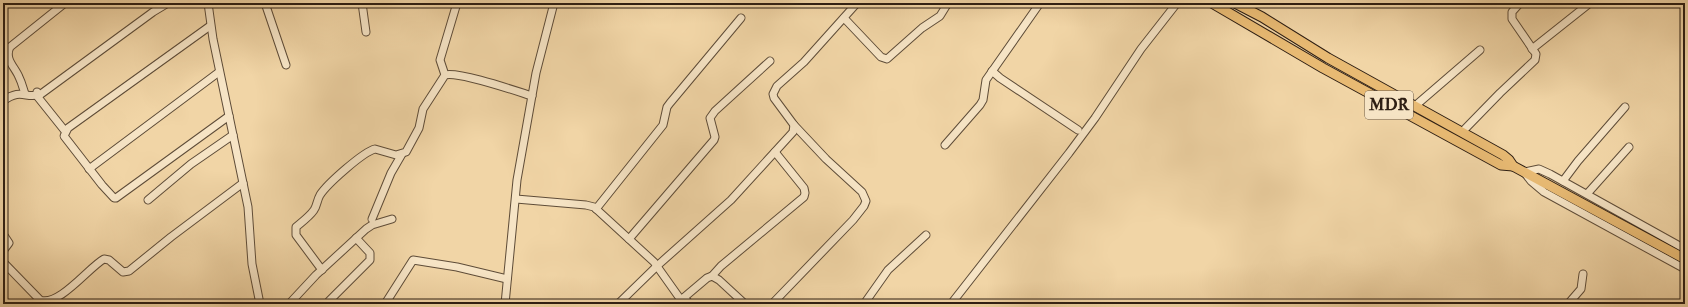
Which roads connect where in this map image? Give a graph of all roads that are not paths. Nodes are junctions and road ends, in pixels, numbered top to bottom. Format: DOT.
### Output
graph roads {
  1 [pos="65,3"];
  2 [pos="168,3"];
  3 [pos="208,3"];
  4 [pos="265,3"];
  5 [pos="362,3"];
  6 [pos="457,3"];
  7 [pos="554,3"];
  8 [pos="857,3"];
  9 [pos="948,3"];
  10 [pos="1040,3"];
  11 [pos="1177,3"];
  12 [pos="1212,3"];
  13 [pos="1235,3"];
  14 [pos="1520,3"];
  15 [pos="1590,3"];
  16 [pos="1246,5"];
  17 [pos="741,18"];
  18 [pos="844,18"];
  19 [pos="210,26"];
  20 [pos="366,32"];
  21 [pos="1532,49"];
  22 [pos="1480,50"];
  23 [pos="770,61"];
  24 [pos="286,65"];
  25 [pos="992,71"];
  26 [pos="220,72"];
  27 [pos="445,75"];
  28 [pos="25,94"];
  29 [pos="37,94"];
  30 [pos="532,96"];
  31 [pos="3,101"];
  32 [pos="1415,106"];
  33 [pos="1625,106"];
  34 [pos="229,116"];
  35 [pos="794,125"];
  36 [pos="1078,130"];
  37 [pos="65,131"];
  38 [pos="1462,132"];
  39 [pos="233,135"];
  40 [pos="945,145"];
  41 [pos="1629,147"];
  42 [pos="775,152"];
  43 [pos="402,154"];
  44 [pos="1513,166"];
  45 [pos="89,169"];
  46 [pos="1524,172"];
  47 [pos="1563,181"];
  48 [pos="243,183"];
  49 [pos="1587,194"];
  50 [pos="516,199"];
  51 [pos="148,200"];
  52 [pos="596,209"];
  53 [pos="372,219"];
  54 [pos="392,219"];
  55 [pos="3,234"];
  56 [pos="926,235"];
  57 [pos="356,238"];
  58 [pos="629,239"];
  59 [pos="1685,249"];
  60 [pos="3,251"];
  61 [pos="1685,259"];
  62 [pos="3,262"];
  63 [pos="657,266"];
  64 [pos="1685,269"];
  65 [pos="322,270"];
  66 [pos="1583,274"];
  67 [pos="712,276"];
  68 [pos="507,279"];
  69 [pos="680,300"];
  70 [pos="329,302"];
  71 [pos="260,304"];
  72 [pos="289,304"];
  73 [pos="385,304"];
  74 [pos="505,304"];
  75 [pos="618,304"];
  76 [pos="690,304"];
  77 [pos="745,304"];
  78 [pos="772,304"];
  79 [pos="864,304"];
  80 [pos="951,304"];
  81 [pos="1568,304"];
  1 -- 28 [label="street"];
  2 -- 29 [label="street"];
  3 -- 19 [label="street"];
  4 -- 24 [label="street"];
  5 -- 20 [label="street"];
  6 -- 27 [label="street"];
  7 -- 30 [label="street"];
  8 -- 18 [label="street"];
  9 -- 18 [label="street"];
  10 -- 25 [label="street"];
  11 -- 80 [label="street"];
  12 -- 44 [label="main road, MDR"];
  13 -- 16 [label="main road, MDR"];
  14 -- 21 [label="street"];
  15 -- 21 [label="street"];
  16 -- 32 [label="main road, MDR"];
  17 -- 52 [label="street"];
  18 -- 35 [label="street"];
  19 -- 26 [label="street"];
  19 -- 37 [label="street"];
  21 -- 38 [label="street"];
  22 -- 32 [label="street"];
  23 -- 58 [label="street"];
  25 -- 36 [label="street"];
  25 -- 40 [label="street"];
  26 -- 34 [label="street"];
  26 -- 45 [label="street"];
  27 -- 30 [label="street"];
  27 -- 43 [label="street"];
  28 -- 29 [label="street"];
  28 -- 31 [label="street"];
  29 -- 37 [label="street"];
  30 -- 50 [label="street"];
  32 -- 38 [label="main road, MDR"];
  33 -- 47 [label="street"];
  34 -- 39 [label="street"];
  34 -- 45 [label="street"];
  35 -- 42 [label="street"];
  35 -- 78 [label="street"];
  37 -- 45 [label="street"];
  38 -- 44 [label="main road, MDR"];
  39 -- 48 [label="street"];
  39 -- 51 [label="street"];
  41 -- 49 [label="street"];
  42 -- 63 [label="street"];
  42 -- 67 [label="street"];
  43 -- 53 [label="street"];
  43 -- 65 [label="street"];
  44 -- 46 [label="main road, MDR"];
  46 -- 47 [label="street"];
  46 -- 61 [label="main road, MDR"];
  46 -- 64 [label="street"];
  47 -- 49 [label="street"];
  48 -- 62 [label="street"];
  48 -- 71 [label="street"];
  49 -- 59 [label="street"];
  50 -- 52 [label="street"];
  50 -- 68 [label="street"];
  52 -- 58 [label="street"];
  54 -- 57 [label="street"];
  55 -- 60 [label="street"];
  56 -- 79 [label="street"];
  57 -- 65 [label="street"];
  57 -- 70 [label="street"];
  58 -- 63 [label="street"];
  63 -- 69 [label="street"];
  63 -- 75 [label="street"];
  65 -- 72 [label="street"];
  66 -- 81 [label="street"];
  67 -- 69 [label="street"];
  67 -- 77 [label="street"];
  68 -- 73 [label="street"];
  68 -- 74 [label="street"];
  69 -- 76 [label="street"];
}
